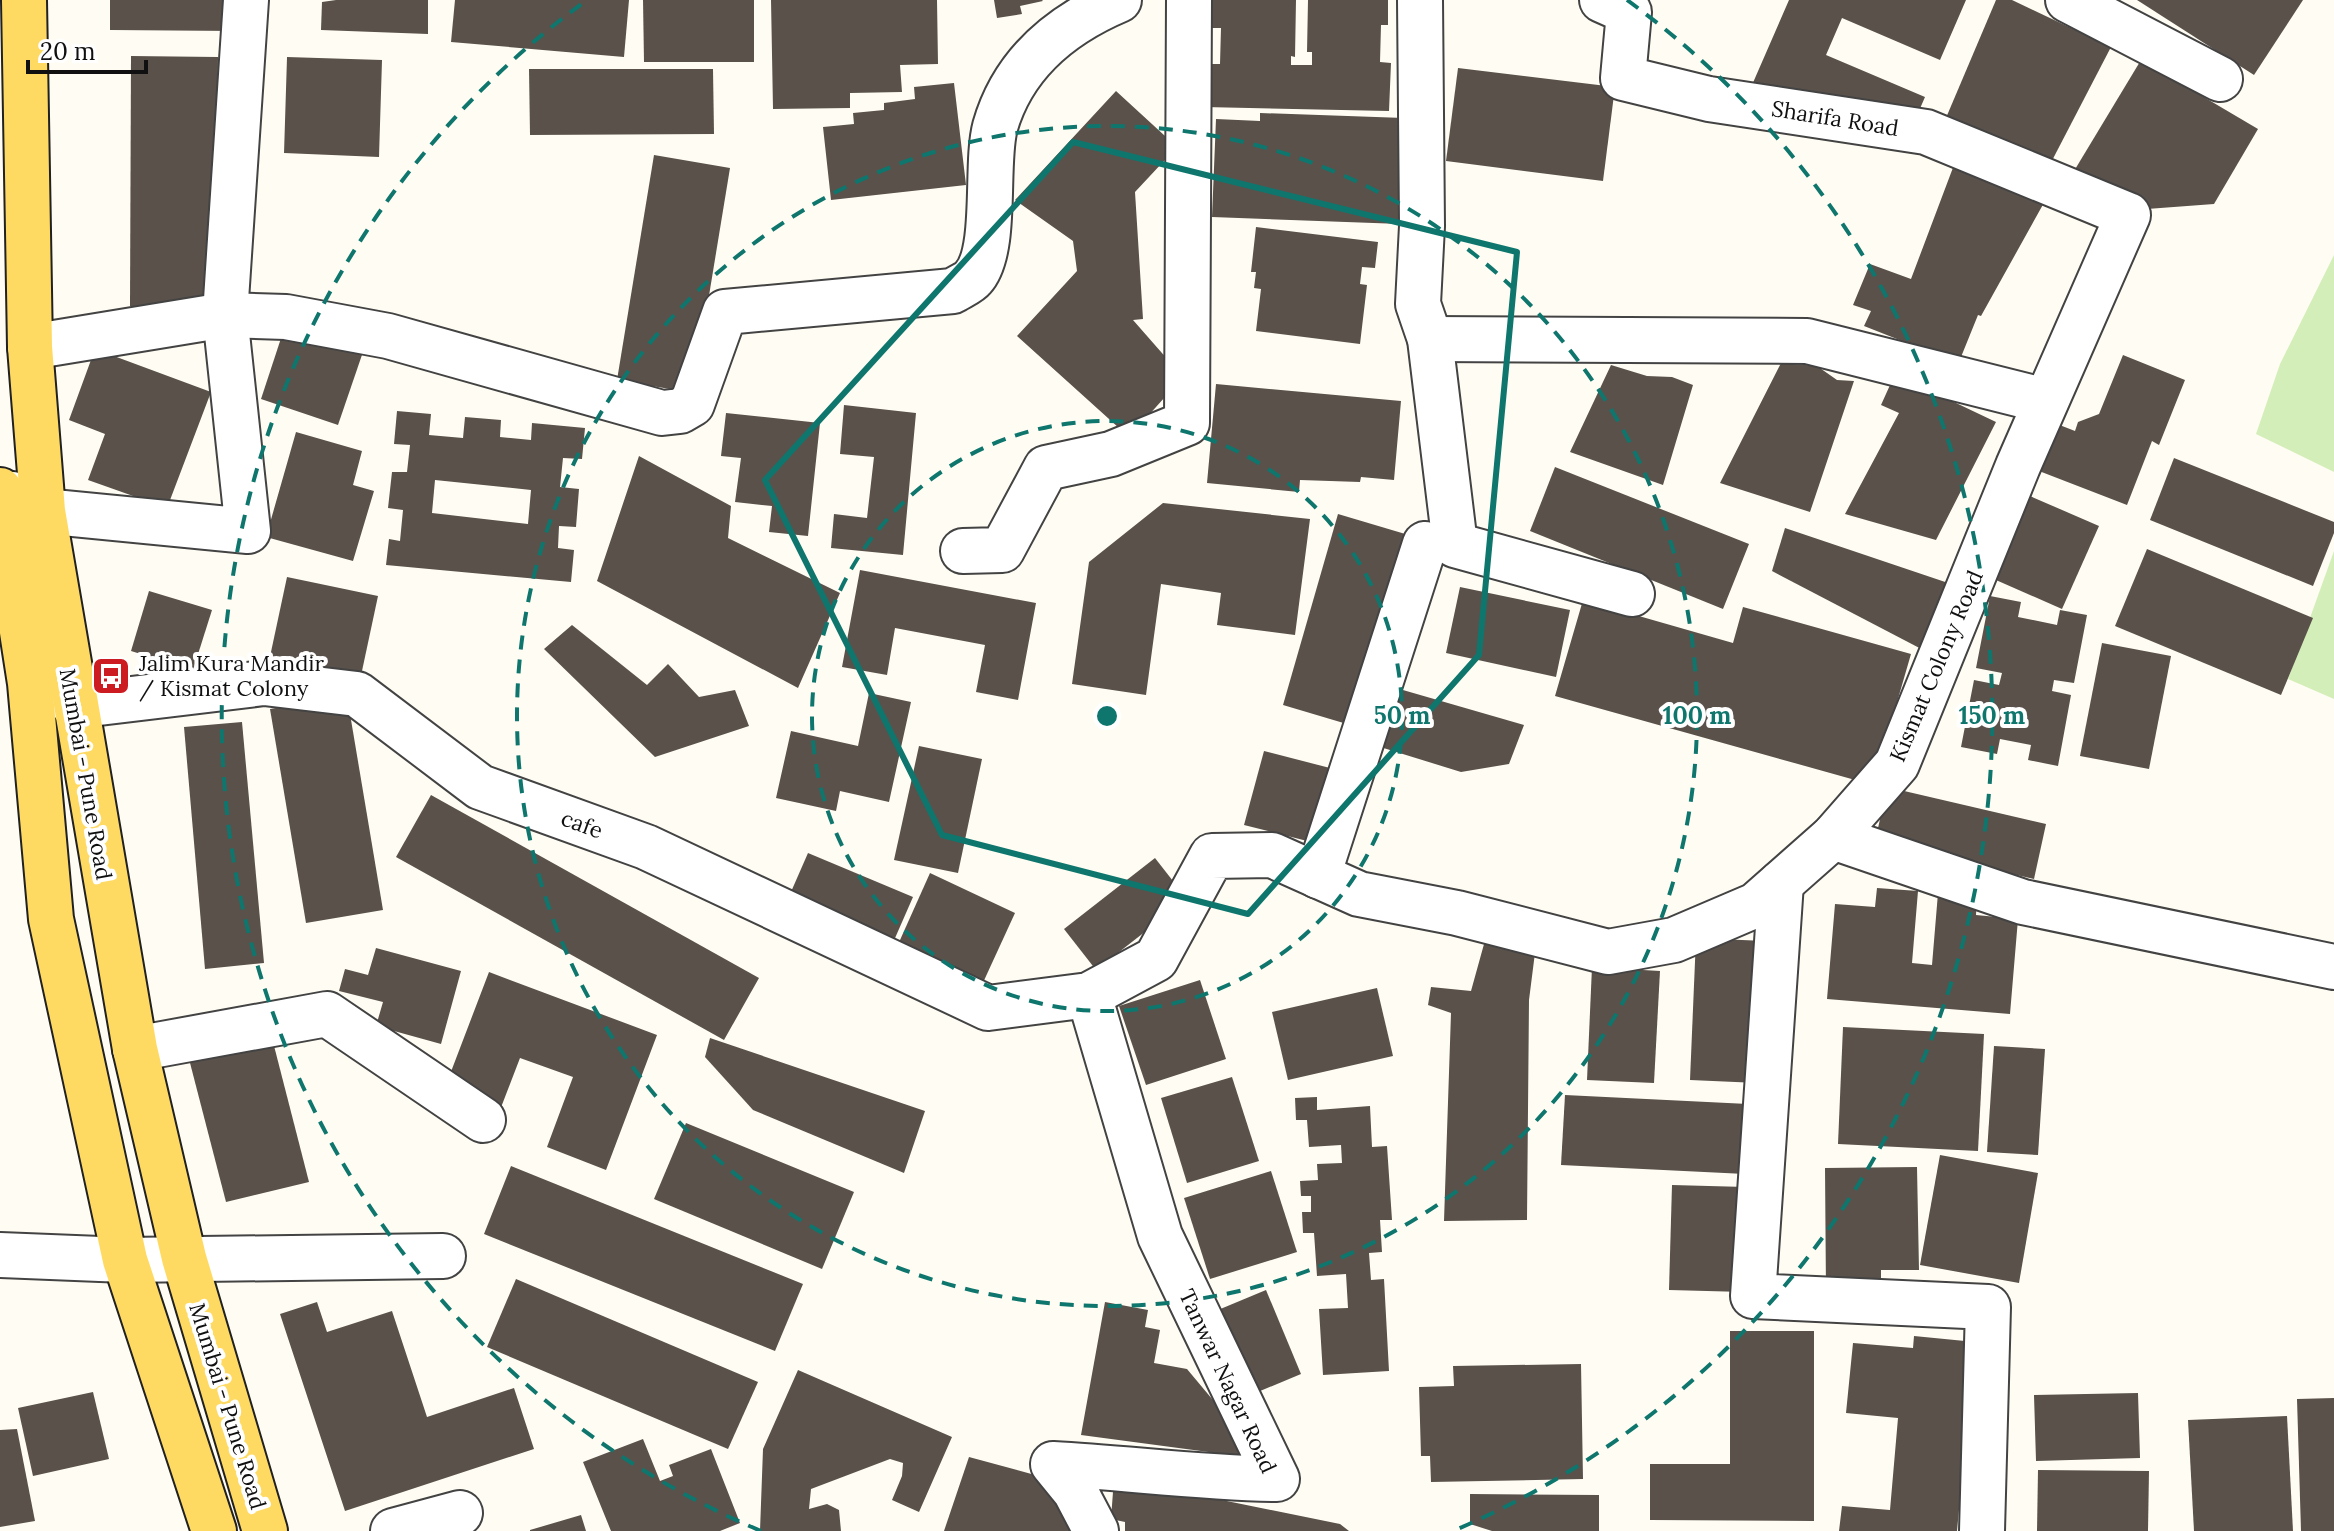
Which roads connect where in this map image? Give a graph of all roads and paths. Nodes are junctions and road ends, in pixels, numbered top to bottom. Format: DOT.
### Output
graph roads {
  1 [pos="24,0"];
  2 [pos="246,0"];
  3 [pos="1119,0"];
  4 [pos="1189,0"];
  5 [pos="1420,0"];
  6 [pos="1602,0"];
  7 [pos="2068,0"];
  8 [pos="2220,79"];
  9 [pos="2128,215"];
  10 [pos="225,315"];
  11 [pos="1430,339"];
  12 [pos="30,347"];
  13 [pos="2046,401"];
  14 [pos="0,489"];
  15 [pos="43,511"];
  16 [pos="1425,544"];
  17 [pos="963,551"];
  18 [pos="1632,594"];
  19 [pos="74,706"];
  20 [pos="1833,837"];
  21 [pos="1318,876"];
  22 [pos="1781,883"];
  23 [pos="2334,967"];
  24 [pos="1089,995"];
  25 [pos="135,1049"];
  26 [pos="483,1120"];
  27 [pos="0,1255"];
  28 [pos="443,1256"];
  29 [pos="184,1258"];
  30 [pos="125,1260"];
  31 [pos="460,1513"];
  32 [pos="214,1531"];
  33 [pos="265,1531"];
  34 [pos="393,1531"];
  35 [pos="1096,1531"];
  36 [pos="1982,1531"];
  1 -- 12 [label="main road, Mumbai - Pune Road"];
  2 -- 10 [label="street"];
  3 -- 10 [label="street"];
  4 -- 17 [label="street"];
  5 -- 11 [label="street"];
  6 -- 9 [label="street, Sharifa Road"];
  7 -- 8 [label="street"];
  9 -- 13 [label="street, Kismat Colony Road"];
  10 -- 12 [label="street"];
  10 -- 15 [label="street"];
  11 -- 13 [label="street"];
  11 -- 18 [label="street"];
  12 -- 15 [label="main road, Mumbai - Pune Road"];
  13 -- 20 [label="street, Kismat Colony Road"];
  14 -- 15 [label="street"];
  14 -- 30 [label="main road, Mumbai - Pune Road"];
  15 -- 19 [label="main road, Mumbai - Pune Road"];
  16 -- 21 [label="street"];
  19 -- 24 [label="street, cafe"];
  19 -- 25 [label="main road, Mumbai - Pune Road"];
  20 -- 22 [label="street, Kismat Colony Road"];
  20 -- 23 [label="street"];
  21 -- 22 [label="street, Kismat Colony Road"];
  21 -- 24 [label="street, Kismat Colony Road"];
  22 -- 36 [label="street"];
  24 -- 35 [label="street, Tanwar Nagar Road"];
  25 -- 26 [label="street"];
  25 -- 29 [label="main road, Mumbai - Pune Road"];
  27 -- 30 [label="street"];
  28 -- 29 [label="street"];
  29 -- 30 [label="street"];
  29 -- 33 [label="main road, Mumbai - Pune Road"];
  30 -- 32 [label="main road, Mumbai - Pune Road"];
  31 -- 34 [label="street"];
}
